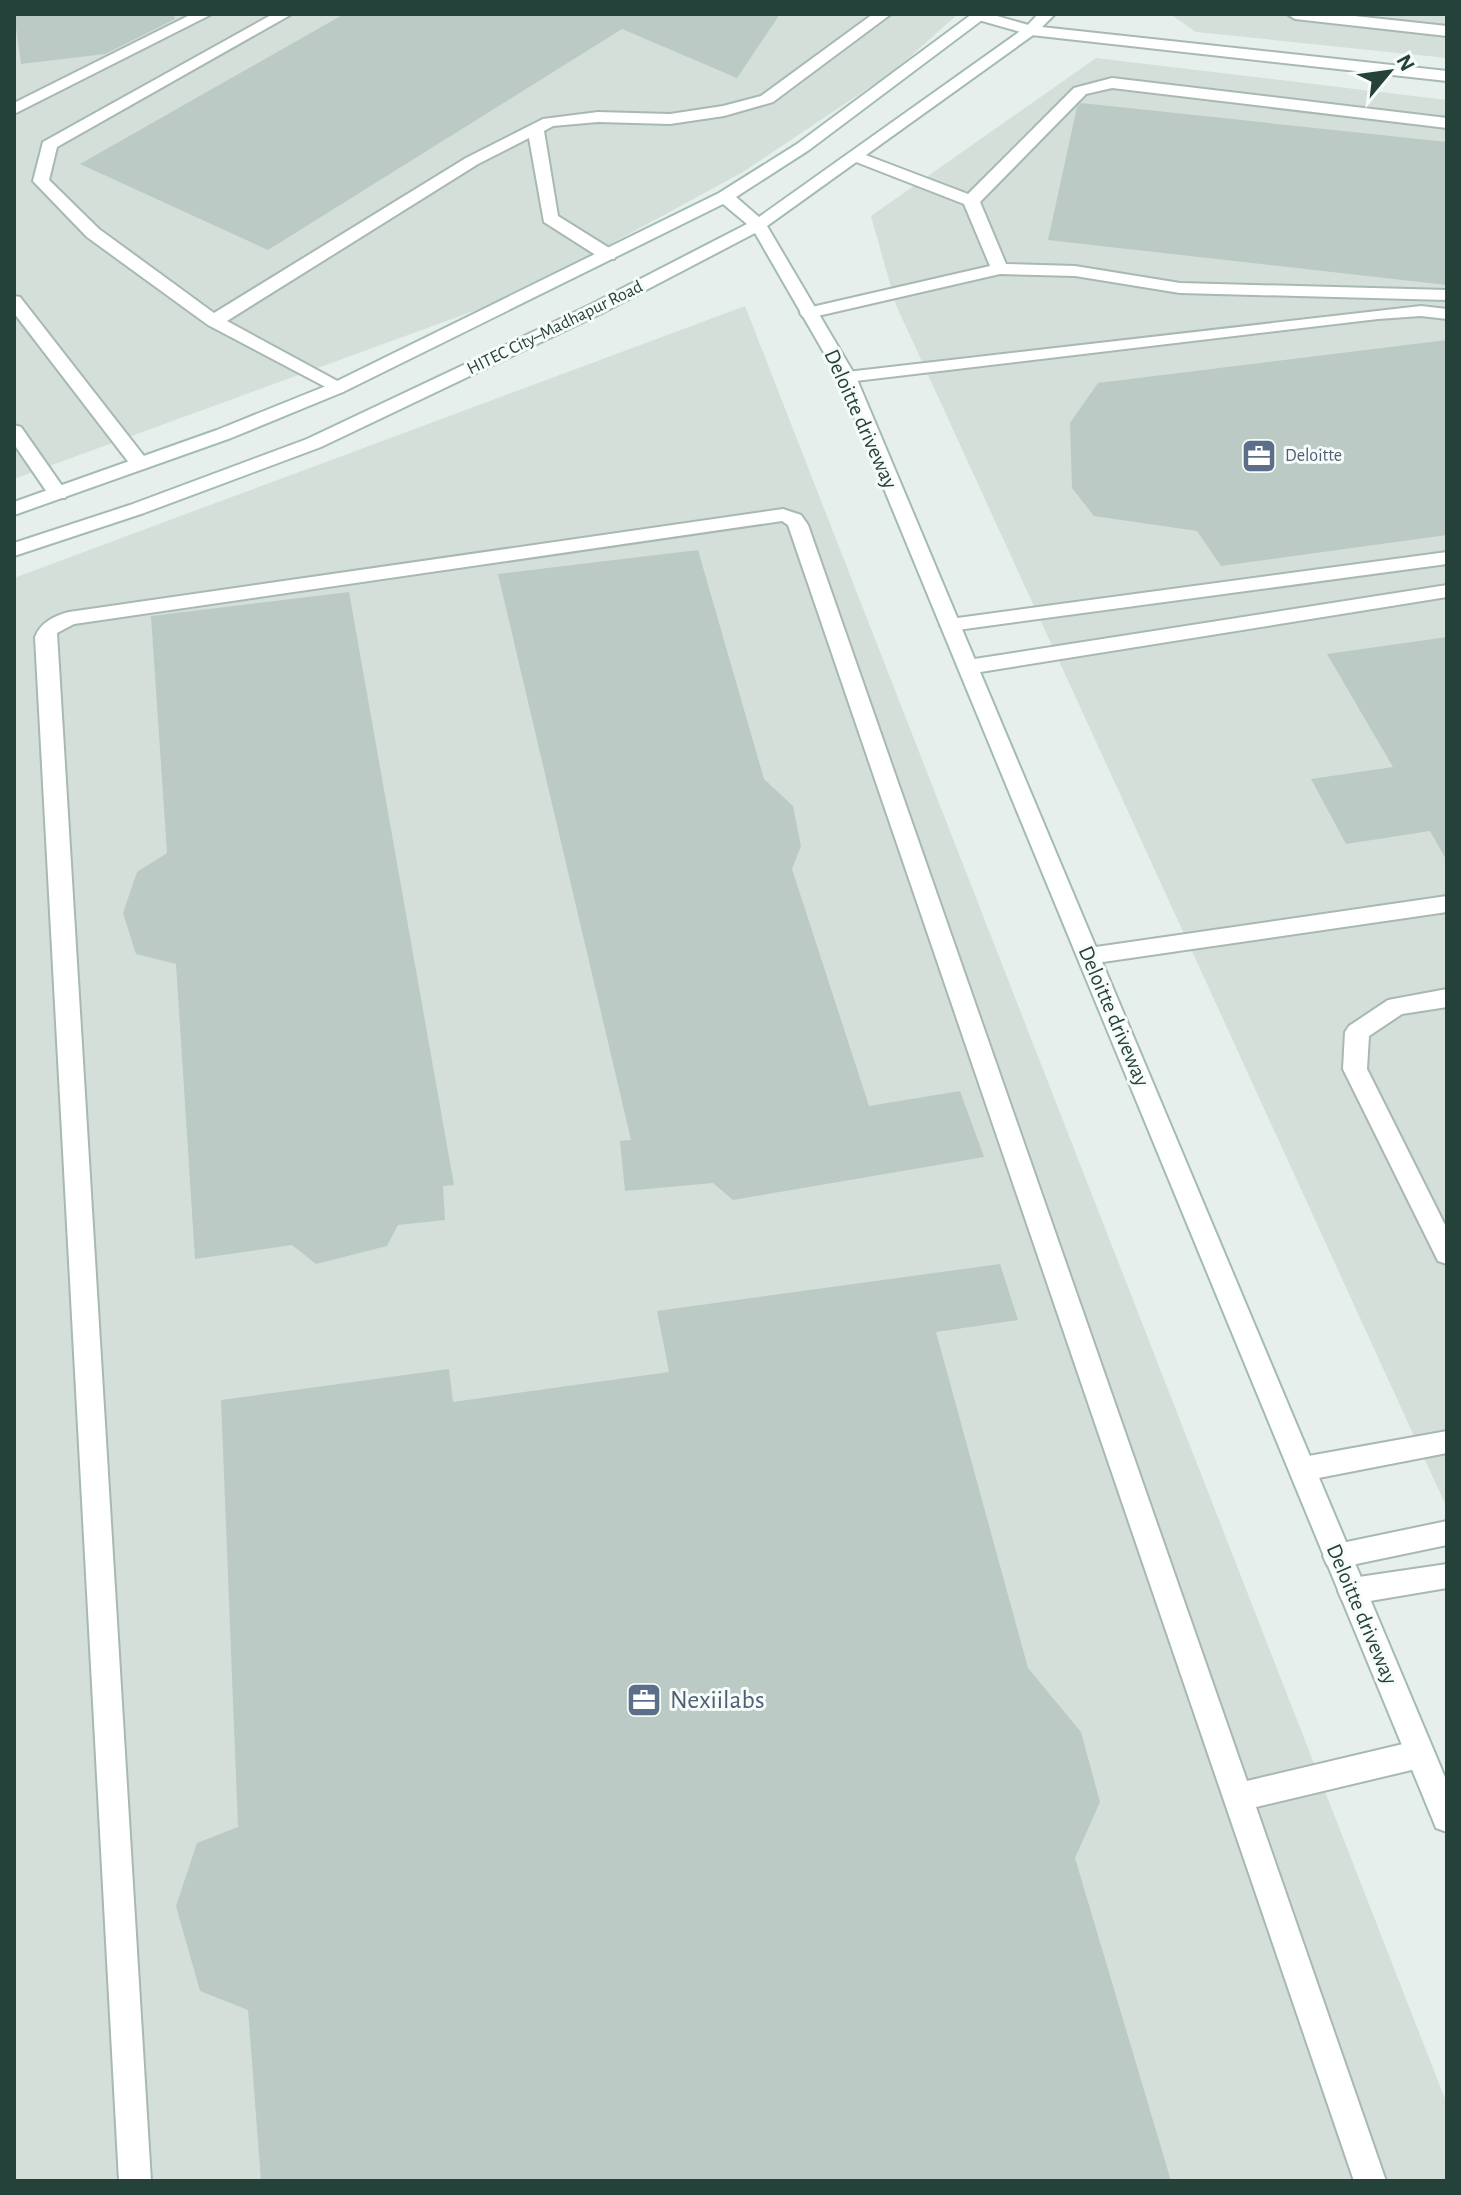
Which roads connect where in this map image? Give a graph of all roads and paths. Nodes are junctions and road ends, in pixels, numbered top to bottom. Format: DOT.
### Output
graph roads {
  1 [pos="204,14"];
  2 [pos="284,14"];
  3 [pos="883,14"];
  4 [pos="1047,14"];
  5 [pos="1295,14"];
  6 [pos="981,15"];
  7 [pos="1031,30"];
  8 [pos="1447,31"];
  9 [pos="1447,76"];
  10 [pos="14,109"];
  11 [pos="1447,123"];
  12 [pos="536,129"];
  13 [pos="857,157"];
  14 [pos="725,197"];
  15 [pos="971,201"];
  16 [pos="758,225"];
  17 [pos="608,255"];
  18 [pos="1000,269"];
  19 [pos="1447,295"];
  20 [pos="14,301"];
  21 [pos="809,313"];
  22 [pos="1447,314"];
  23 [pos="214,321"];
  24 [pos="847,377"];
  25 [pos="337,388"];
  26 [pos="14,431"];
  27 [pos="140,464"];
  28 [pos="58,494"];
  29 [pos="14,509"];
  30 [pos="14,550"];
  31 [pos="1447,558"];
  32 [pos="1447,591"];
  33 [pos="950,625"];
  34 [pos="968,667"];
  35 [pos="1447,904"];
  36 [pos="1089,956"];
  37 [pos="1447,998"];
  38 [pos="1447,1254"];
  39 [pos="1447,1442"];
  40 [pos="1303,1469"];
  41 [pos="1447,1533"];
  42 [pos="1337,1556"];
  43 [pos="1447,1576"];
  44 [pos="1352,1591"];
  45 [pos="1420,1754"];
  46 [pos="1238,1797"];
  47 [pos="1447,1818"];
  48 [pos="135,2181"];
  49 [pos="1370,2181"];
  1 -- 10 [label="main road"];
  2 -- 23 [label="main road"];
  3 -- 12 [label="main road"];
  4 -- 7 [label="main road, HITEC City–Madhapur Road"];
  5 -- 8 [label="main road"];
  6 -- 7 [label="main road"];
  6 -- 14 [label="main road, HITEC City–Madhapur Road"];
  7 -- 9 [label="main road"];
  7 -- 13 [label="main road, HITEC City–Madhapur Road"];
  11 -- 15 [label="main road"];
  12 -- 17 [label="main road"];
  12 -- 23 [label="main road"];
  13 -- 15 [label="main road"];
  13 -- 16 [label="main road, HITEC City–Madhapur Road"];
  14 -- 16 [label="main road, Deloitte driveway"];
  14 -- 17 [label="main road, HITEC City–Madhapur Road"];
  15 -- 18 [label="main road"];
  16 -- 21 [label="main road, Deloitte driveway"];
  16 -- 30 [label="main road, HITEC City–Madhapur Road"];
  17 -- 25 [label="main road, HITEC City–Madhapur Road"];
  18 -- 19 [label="main road"];
  18 -- 21 [label="main road"];
  20 -- 27 [label="main road"];
  21 -- 24 [label="main road, Deloitte driveway"];
  22 -- 24 [label="main road"];
  23 -- 25 [label="main road"];
  24 -- 33 [label="main road, Deloitte driveway"];
  25 -- 27 [label="main road, HITEC City–Madhapur Road"];
  26 -- 28 [label="main road"];
  27 -- 28 [label="main road, HITEC City–Madhapur Road"];
  28 -- 29 [label="main road, HITEC City–Madhapur Road"];
  31 -- 33 [label="main road"];
  32 -- 34 [label="main road"];
  33 -- 34 [label="main road, Deloitte driveway"];
  34 -- 36 [label="main road, Deloitte driveway"];
  35 -- 36 [label="main road"];
  36 -- 40 [label="main road, Deloitte driveway"];
  37 -- 38 [label="main road"];
  39 -- 40 [label="main road"];
  40 -- 42 [label="main road, Deloitte driveway"];
  41 -- 42 [label="main road"];
  42 -- 44 [label="main road, Deloitte driveway"];
  43 -- 44 [label="main road"];
  44 -- 45 [label="main road, Deloitte driveway"];
  45 -- 46 [label="main road"];
  45 -- 47 [label="main road, Deloitte driveway"];
  46 -- 48 [label="main road"];
  46 -- 49 [label="main road"];
}
